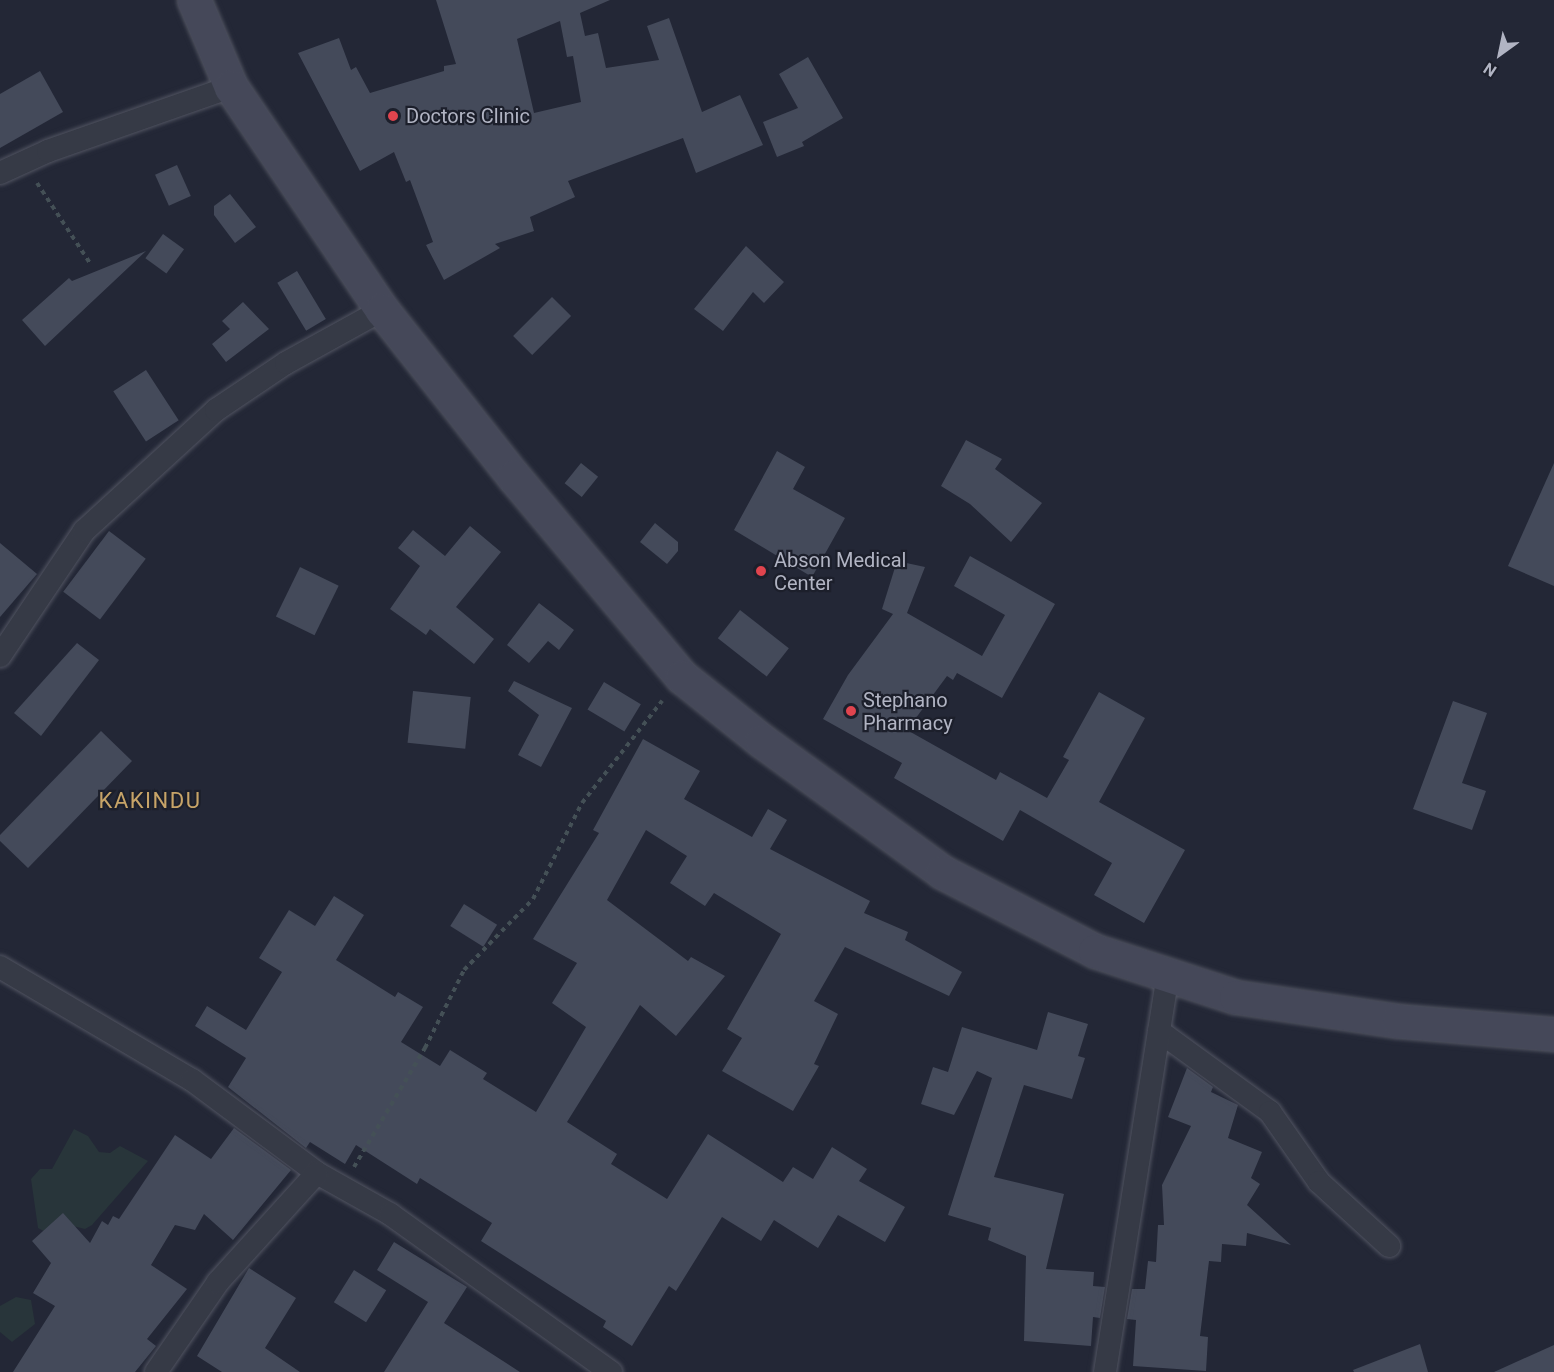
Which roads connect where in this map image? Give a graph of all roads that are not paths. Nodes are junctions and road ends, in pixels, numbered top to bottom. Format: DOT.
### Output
graph roads {
  1 [pos="194,0"];
  2 [pos="231,87"];
  3 [pos="0,173"];
  4 [pos="382,310"];
  5 [pos="0,656"];
  6 [pos="0,967"];
  7 [pos="1168,975"];
  8 [pos="1159,1031"];
  9 [pos="1554,1034"];
  10 [pos="317,1173"];
  11 [pos="1389,1246"];
  12 [pos="156,1372"];
  13 [pos="611,1372"];
  14 [pos="1104,1372"];
  1 -- 2 [label="street"];
  2 -- 3 [label="street"];
  2 -- 4 [label="street"];
  4 -- 5 [label="street"];
  4 -- 7 [label="street"];
  6 -- 10 [label="street"];
  7 -- 8 [label="street"];
  7 -- 9 [label="street"];
  8 -- 11 [label="street"];
  8 -- 14 [label="street"];
  10 -- 12 [label="street"];
  10 -- 13 [label="street"];
}
